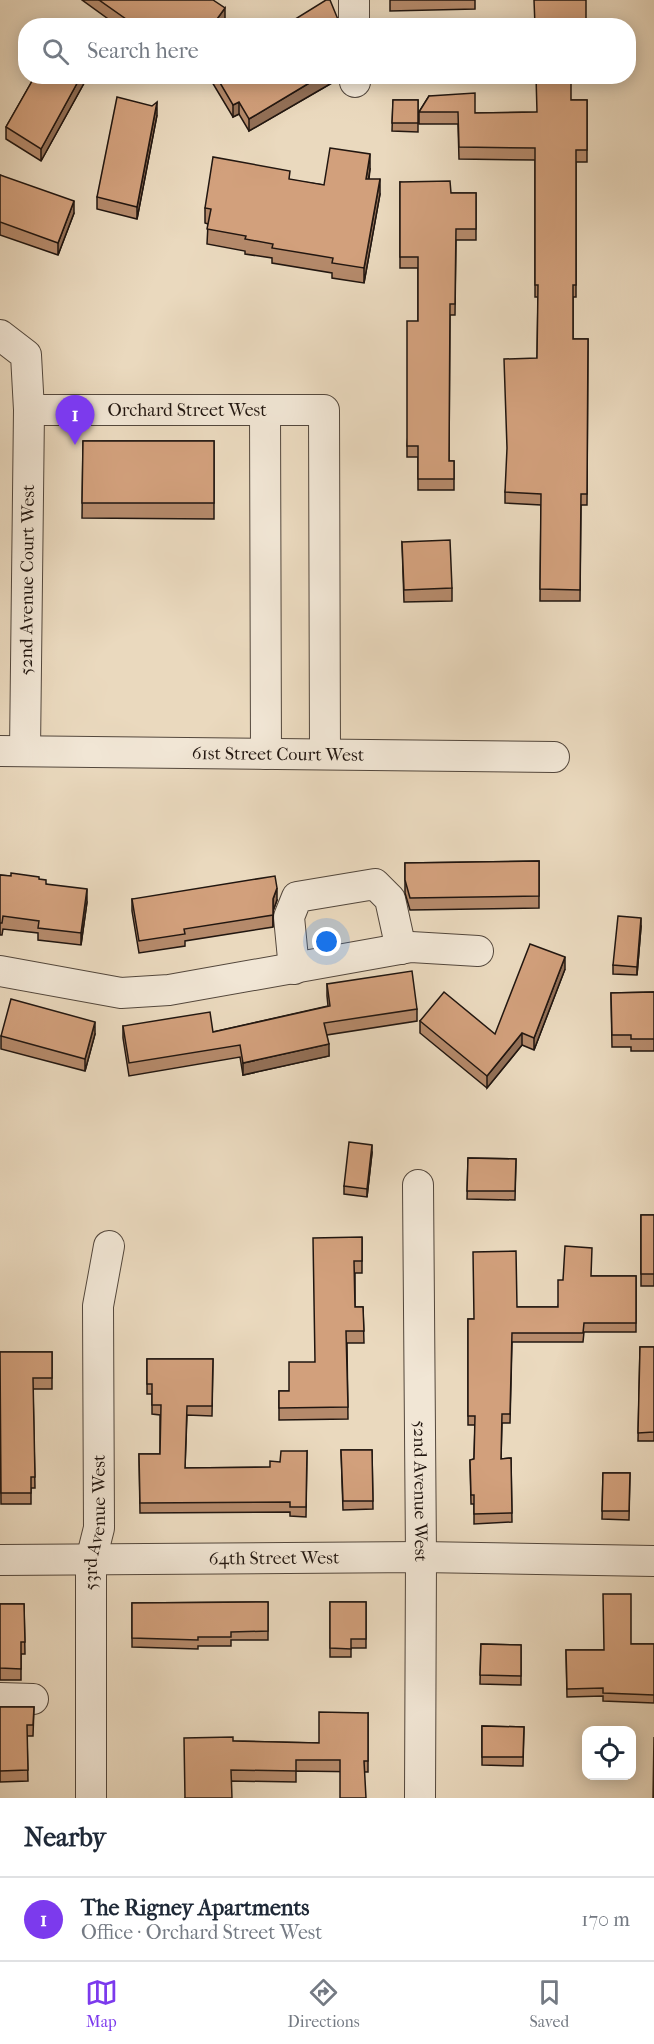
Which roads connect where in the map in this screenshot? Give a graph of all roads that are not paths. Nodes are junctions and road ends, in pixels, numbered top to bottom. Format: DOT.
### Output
graph roads {
  1 [pos="354,0"];
  2 [pos="354,18"];
  3 [pos="0,335"];
  4 [pos="29,410"];
  5 [pos="265,410"];
  6 [pos="12,751"];
  7 [pos="266,754"];
  8 [pos="325,754"];
  9 [pos="554,757"];
  10 [pos="400,949"];
  11 [pos="478,951"];
  12 [pos="294,969"];
  13 [pos="0,970"];
  14 [pos="418,1185"];
  15 [pos="109,1246"];
  16 [pos="421,1557"];
  17 [pos="0,1560"];
  18 [pos="92,1560"];
  19 [pos="654,1561"];
  20 [pos="0,1698"];
  21 [pos="33,1698"];
  22 [pos="91,1798"];
  23 [pos="420,1798"];
  1 -- 2 [label="street"];
  3 -- 4 [label="street"];
  4 -- 5 [label="street, Orchard Street West"];
  4 -- 6 [label="street, 52nd Avenue Court West"];
  5 -- 7 [label="street"];
  5 -- 8 [label="street, Orchard Street West"];
  6 -- 7 [label="street, 61st Street Court West"];
  7 -- 8 [label="street, 61st Street Court West"];
  8 -- 9 [label="street, 61st Street Court West"];
  10 -- 11 [label="street"];
  10 -- 12 [label="street"];
  10 -- 12 [label="street"];
  12 -- 13 [label="street"];
  14 -- 16 [label="street, 52nd Avenue West"];
  15 -- 18 [label="street, 53rd Avenue West"];
  16 -- 18 [label="street, 64th Street West"];
  16 -- 19 [label="street, 64th Street West"];
  16 -- 23 [label="street, 52nd Avenue West"];
  17 -- 18 [label="street, 64th Street West"];
  18 -- 22 [label="street, 53rd Avenue West"];
  20 -- 21 [label="street"];
}
